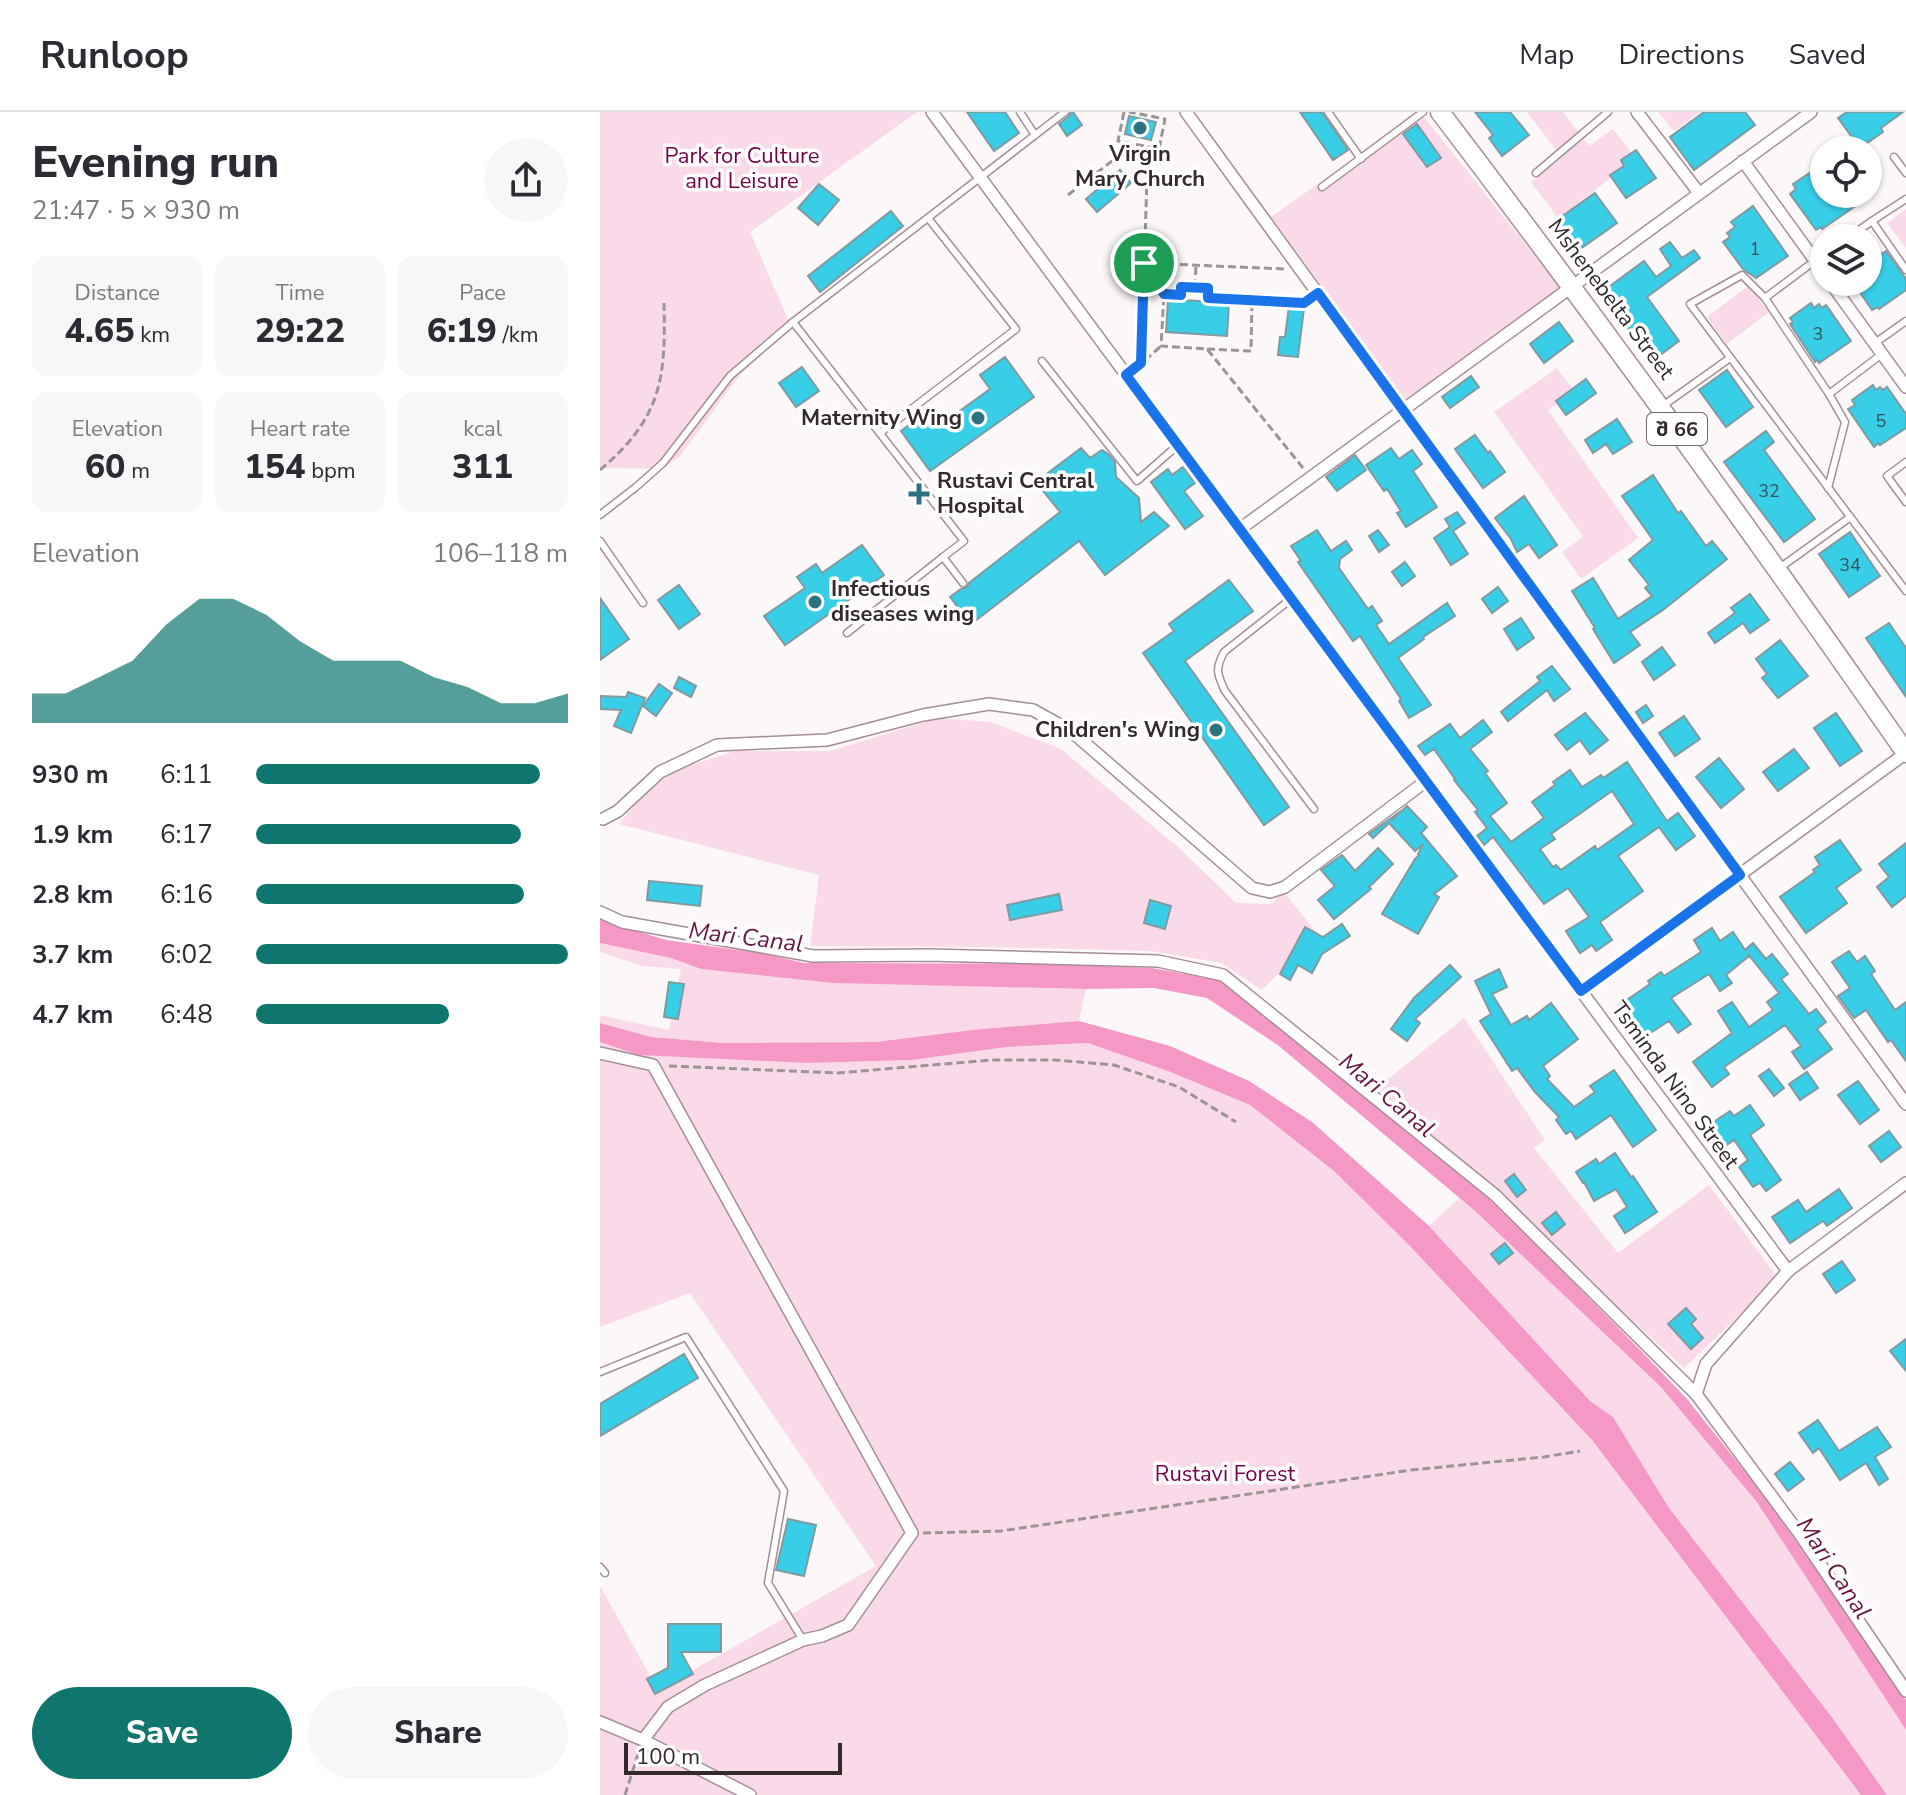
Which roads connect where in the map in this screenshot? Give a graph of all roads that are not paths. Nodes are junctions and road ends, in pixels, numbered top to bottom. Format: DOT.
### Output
graph roads {
  1 [pos="932,112"];
  2 [pos="1020,112"];
  3 [pos="1065,112"];
  4 [pos="1186,112"];
  5 [pos="1328,112"];
  6 [pos="1423,112"];
  7 [pos="1440,112"];
  8 [pos="1608,112"];
  9 [pos="1637,112"];
  10 [pos="1811,112"];
  11 [pos="1035,135"];
  12 [pos="1894,157"];
  13 [pos="1361,159"];
  14 [pos="1743,161"];
  15 [pos="1536,173"];
  16 [pos="1906,173"];
  17 [pos="980,177"];
  18 [pos="1322,187"];
  19 [pos="1699,193"];
  20 [pos="1906,199"];
  21 [pos="928,218"];
  22 [pos="1872,221"];
  23 [pos="1868,224"];
  24 [pos="1810,245"];
  25 [pos="1810,265"];
  26 [pos="1906,270"];
  27 [pos="1572,286"];
  28 [pos="1840,296"];
  29 [pos="1765,298"];
  30 [pos="1906,321"];
  31 [pos="793,322"];
  32 [pos="1875,343"];
  33 [pos="1882,354"];
  34 [pos="1730,358"];
  35 [pos="1042,361"];
  36 [pos="1906,387"];
  37 [pos="1829,394"];
  38 [pos="1661,407"];
  39 [pos="1403,410"];
  40 [pos="880,433"];
  41 [pos="1178,445"];
  42 [pos="1906,462"];
  43 [pos="1828,488"];
  44 [pos="1906,502"];
  45 [pos="600,515"];
  46 [pos="1849,518"];
  47 [pos="1240,529"];
  48 [pos="600,541"];
  49 [pos="943,557"];
  50 [pos="1778,569"];
  51 [pos="963,583"];
  52 [pos="1906,591"];
  53 [pos="1291,599"];
  54 [pos="643,603"];
  55 [pos="847,633"];
  56 [pos="1906,753"];
  57 [pos="1426,781"];
  58 [pos="1314,809"];
  59 [pos="601,820"];
  60 [pos="1740,875"];
  61 [pos="600,912"];
  62 [pos="1581,991"];
  63 [pos="600,1053"];
  64 [pos="1906,1104"];
  65 [pos="1906,1183"];
  66 [pos="1788,1271"];
  67 [pos="600,1372"];
  68 [pos="1696,1394"];
  69 [pos="803,1640"];
  70 [pos="1906,1691"];
  71 [pos="600,1722"];
  72 [pos="643,1740"];
  73 [pos="750,1795"];
  1 -- 17 [label="street, Tsminda Nino Street"];
  2 -- 11 [label="lane"];
  3 -- 11 [label="lane"];
  4 -- 39 [label="street"];
  5 -- 13 [label="lane"];
  6 -- 13 [label="lane"];
  7 -- 27 [label="main road, Mshenebelta Street / შ 66"];
  8 -- 15 [label="lane"];
  9 -- 19 [label="street"];
  10 -- 14 [label="street"];
  11 -- 17 [label="lane"];
  12 -- 16 [label="lane"];
  13 -- 18 [label="lane"];
  14 -- 19 [label="street"];
  14 -- 24 [label="street"];
  17 -- 21 [label="lane"];
  17 -- 41 [label="street, Tsminda Nino Street"];
  19 -- 27 [label="street"];
  20 -- 22 [label="lane"];
  21 -- 31 [label="lane"];
  21 -- 40 [label="lane"];
  22 -- 23 [label="lane"];
  22 -- 26 [label="lane"];
  25 -- 29 [label="lane"];
  27 -- 38 [label="main road, Mshenebelta Street / შ 66"];
  27 -- 39 [label="street"];
  28 -- 32 [label="street"];
  29 -- 34 [label="lane"];
  29 -- 37 [label="lane"];
  30 -- 32 [label="lane"];
  31 -- 40 [label="lane"];
  31 -- 45 [label="lane"];
  32 -- 33 [label="street"];
  33 -- 36 [label="street"];
  33 -- 37 [label="lane"];
  34 -- 38 [label="lane"];
  34 -- 43 [label="lane"];
  35 -- 41 [label="lane"];
  37 -- 43 [label="lane"];
  38 -- 50 [label="main road, Mshenebelta Street / შ 66"];
  39 -- 47 [label="street"];
  39 -- 60 [label="street"];
  40 -- 49 [label="lane"];
  41 -- 47 [label="street, Tsminda Nino Street"];
  42 -- 44 [label="lane"];
  43 -- 46 [label="lane"];
  46 -- 50 [label="lane"];
  46 -- 52 [label="lane"];
  47 -- 53 [label="street, Tsminda Nino Street"];
  48 -- 54 [label="lane"];
  49 -- 51 [label="lane"];
  49 -- 55 [label="lane"];
  50 -- 56 [label="main road, Mshenebelta Street / შ 66"];
  53 -- 57 [label="street, Tsminda Nino Street"];
  53 -- 58 [label="lane"];
  56 -- 60 [label="street"];
  57 -- 59 [label="street"];
  57 -- 62 [label="street, Tsminda Nino Street"];
  60 -- 62 [label="street"];
  60 -- 64 [label="street"];
  61 -- 68 [label="street"];
  62 -- 66 [label="street, Tsminda Nino Street"];
  63 -- 69 [label="street"];
  65 -- 66 [label="street"];
  66 -- 68 [label="street"];
  67 -- 69 [label="lane"];
  68 -- 70 [label="street"];
  69 -- 72 [label="street"];
  71 -- 72 [label="street"];
  72 -- 73 [label="street"];
}
